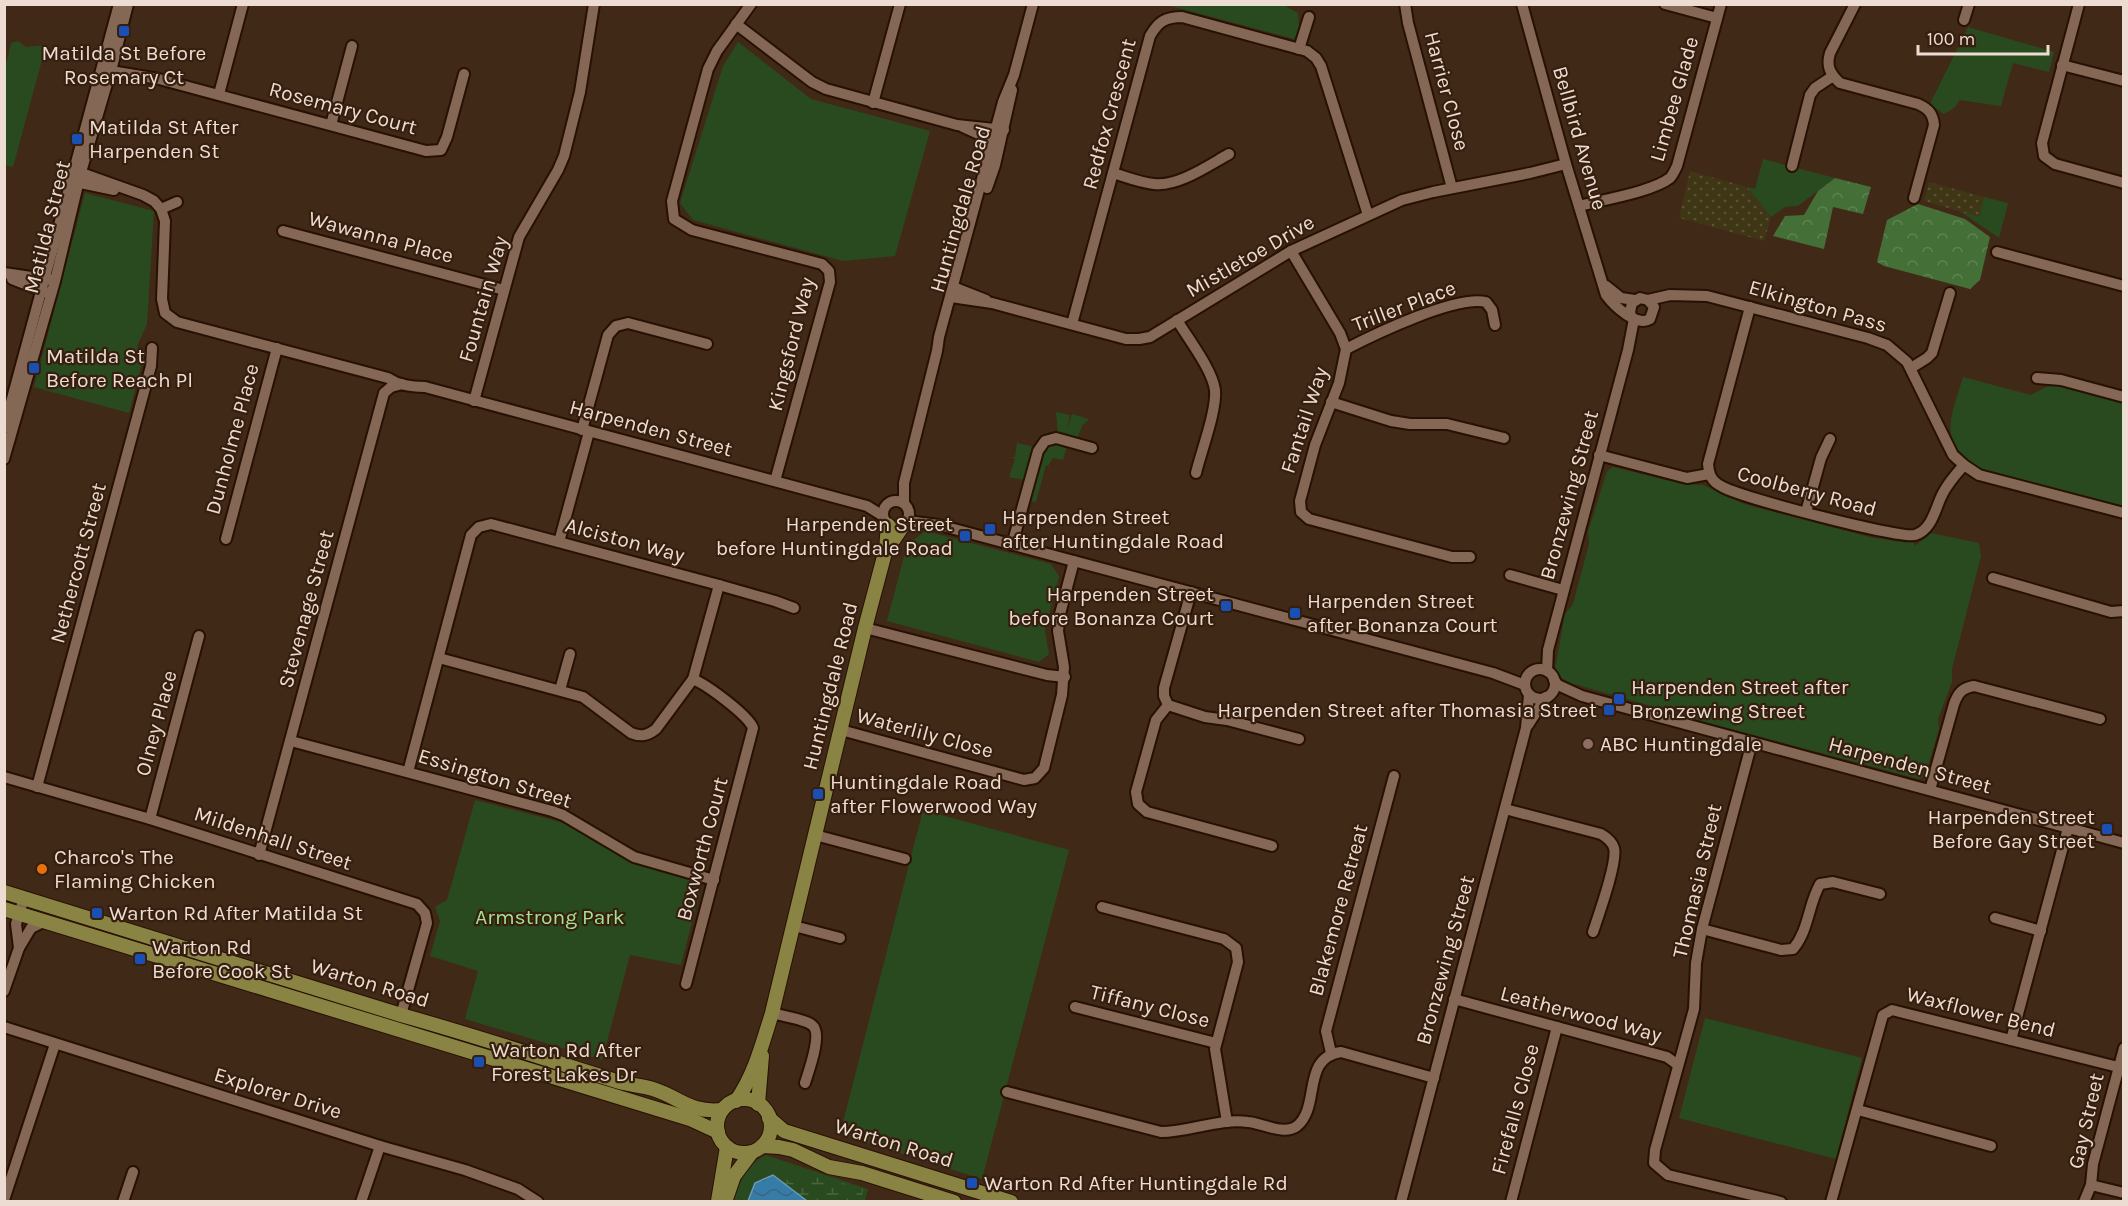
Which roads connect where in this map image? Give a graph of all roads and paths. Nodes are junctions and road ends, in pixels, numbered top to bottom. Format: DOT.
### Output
graph roads {
  1 [pos="119,4"];
  2 [pos="128,4"];
  3 [pos="243,4"];
  4 [pos="594,4"];
  5 [pos="751,4"];
  6 [pos="900,4"];
  7 [pos="1033,4"];
  8 [pos="1405,4"];
  9 [pos="1522,4"];
  10 [pos="1665,4"];
  11 [pos="1721,4"];
  12 [pos="1855,4"];
  13 [pos="1969,4"];
  14 [pos="2079,4"];
  15 [pos="1309,17"];
  16 [pos="1718,18"];
  17 [pos="1964,20"];
  18 [pos="736,24"];
  19 [pos="352,46"];
  20 [pos="1299,49"];
  21 [pos="2062,65"];
  22 [pos="108,66"];
  23 [pos="464,74"];
  24 [pos="1833,76"];
  25 [pos="2124,81"];
  26 [pos="219,94"];
  27 [pos="873,103"];
  28 [pos="331,125"];
  29 [pos="957,125"];
  30 [pos="1000,129"];
  31 [pos="997,143"];
  32 [pos="1229,154"];
  33 [pos="1792,166"];
  34 [pos="1567,168"];
  35 [pos="1113,173"];
  36 [pos="75,176"];
  37 [pos="2124,183"];
  38 [pos="1452,188"];
  39 [pos="1914,198"];
  40 [pos="177,202"];
  41 [pos="161,209"];
  42 [pos="1580,210"];
  43 [pos="1368,215"];
  44 [pos="283,231"];
  45 [pos="1291,251"];
  46 [pos="1997,252"];
  47 [pos="4,275"];
  48 [pos="50,280"];
  49 [pos="1602,282"];
  50 [pos="2124,286"];
  51 [pos="504,290"];
  52 [pos="47,292"];
  53 [pos="955,293"];
  54 [pos="1950,293"];
  55 [pos="1679,296"];
  56 [pos="1635,300"];
  57 [pos="1648,300"];
  58 [pos="1750,307"];
  59 [pos="1654,312"];
  60 [pos="1633,318"];
  61 [pos="1177,320"];
  62 [pos="1647,321"];
  63 [pos="1072,324"];
  64 [pos="1495,325"];
  65 [pos="707,344"];
  66 [pos="152,348"];
  67 [pos="277,348"];
  68 [pos="1346,349"];
  69 [pos="1628,350"];
  70 [pos="1911,368"];
  71 [pos="388,378"];
  72 [pos="2037,378"];
  73 [pos="402,384"];
  74 [pos="425,387"];
  75 [pos="14,391"];
  76 [pos="2124,397"];
  77 [pos="474,401"];
  78 [pos="1331,402"];
  79 [pos="4,428"];
  80 [pos="585,431"];
  81 [pos="1504,438"];
  82 [pos="1830,439"];
  83 [pos="1092,448"];
  84 [pos="1599,455"];
  85 [pos="4,459"];
  86 [pos="1964,465"];
  87 [pos="1196,473"];
  88 [pos="1709,474"];
  89 [pos="775,481"];
  90 [pos="898,503"];
  91 [pos="867,506"];
  92 [pos="1806,512"];
  93 [pos="2124,513"];
  94 [pos="886,520"];
  95 [pos="905,523"];
  96 [pos="939,525"];
  97 [pos="226,539"];
  98 [pos="559,542"];
  99 [pos="1012,545"];
  100 [pos="886,549"];
  101 [pos="1470,557"];
  102 [pos="1074,561"];
  103 [pos="1510,575"];
  104 [pos="1993,578"];
  105 [pos="719,585"];
  106 [pos="1563,590"];
  107 [pos="1191,592"];
  108 [pos="794,608"];
  109 [pos="2124,611"];
  110 [pos="865,628"];
  111 [pos="199,636"];
  112 [pos="570,654"];
  113 [pos="439,658"];
  114 [pos="1065,677"];
  115 [pos="693,679"];
  116 [pos="1537,679"];
  117 [pos="560,690"];
  118 [pos="1548,696"];
  119 [pos="1582,696"];
  120 [pos="1168,705"];
  121 [pos="761,717"];
  122 [pos="2100,719"];
  123 [pos="751,723"];
  124 [pos="1526,728"];
  125 [pos="841,730"];
  126 [pos="1299,739"];
  127 [pos="291,741"];
  128 [pos="1752,742"];
  129 [pos="408,772"];
  130 [pos="1394,776"];
  131 [pos="4,777"];
  132 [pos="1035,778"];
  133 [pos="37,787"];
  134 [pos="1040,789"];
  135 [pos="1930,790"];
  136 [pos="1505,809"];
  137 [pos="150,819"];
  138 [pos="2068,828"];
  139 [pos="815,836"];
  140 [pos="2124,843"];
  141 [pos="1272,846"];
  142 [pos="260,855"];
  143 [pos="905,859"];
  144 [pos="714,880"];
  145 [pos="5,893"];
  146 [pos="1880,894"];
  147 [pos="24,898"];
  148 [pos="1102,907"];
  149 [pos="4,909"];
  150 [pos="64,910"];
  151 [pos="19,913"];
  152 [pos="1995,918"];
  153 [pos="45,921"];
  154 [pos="60,925"];
  155 [pos="794,926"];
  156 [pos="1702,929"];
  157 [pos="2041,931"];
  158 [pos="1593,932"];
  159 [pos="840,938"];
  160 [pos="19,948"];
  161 [pos="686,984"];
  162 [pos="4,991"];
  163 [pos="1454,999"];
  164 [pos="1075,1007"];
  165 [pos="772,1013"];
  166 [pos="402,1015"];
  167 [pos="4,1027"];
  168 [pos="1557,1027"];
  169 [pos="2011,1040"];
  170 [pos="763,1042"];
  171 [pos="1216,1043"];
  172 [pos="55,1044"];
  173 [pos="2124,1048"];
  174 [pos="1331,1053"];
  175 [pos="1678,1065"];
  176 [pos="2118,1067"];
  177 [pos="1434,1078"];
  178 [pos="805,1083"];
  179 [pos="1007,1092"];
  180 [pos="736,1101"];
  181 [pos="758,1104"];
  182 [pos="722,1110"];
  183 [pos="1858,1110"];
  184 [pos="769,1118"];
  185 [pos="1227,1122"];
  186 [pos="718,1132"];
  187 [pos="380,1146"];
  188 [pos="1991,1146"];
  189 [pos="727,1147"];
  190 [pos="757,1149"];
  191 [pos="133,1172"];
  192 [pos="2091,1185"];
  193 [pos="2124,1193"];
  194 [pos="4,1200"];
  195 [pos="123,1202"];
  196 [pos="361,1202"];
  197 [pos="538,1202"];
  198 [pos="718,1202"];
  199 [pos="725,1202"];
  200 [pos="954,1202"];
  201 [pos="1011,1202"];
  202 [pos="1401,1202"];
  203 [pos="1511,1202"];
  204 [pos="1781,1202"];
  205 [pos="1832,1202"];
  206 [pos="2084,1202"];
  1 -- 22 [label="street, Matilda Street"];
  2 -- 22 [label="street, Matilda Street"];
  3 -- 26 [label="street"];
  4 -- 51 [label="street, Fountain Way"];
  5 -- 18 [label="street, Kingsford Way"];
  6 -- 27 [label="street"];
  7 -- 30 [label="street, Huntingdale Road"];
  8 -- 38 [label="street, Harrier Close"];
  9 -- 34 [label="street, Bellbird Avenue"];
  10 -- 16 [label="street"];
  11 -- 16 [label="street, Limbee Glade"];
  12 -- 24 [label="street"];
  13 -- 17 [label="street"];
  14 -- 21 [label="street"];
  15 -- 20 [label="street"];
  16 -- 42 [label="street, Limbee Glade"];
  18 -- 27 [label="street"];
  18 -- 89 [label="street, Kingsford Way"];
  19 -- 28 [label="street"];
  20 -- 35 [label="street, Redfox Crescent"];
  20 -- 43 [label="street, Redfox Crescent"];
  21 -- 25 [label="street"];
  21 -- 37 [label="street"];
  22 -- 26 [label="street, Rosemary Court"];
  22 -- 36 [label="street, Matilda Street"];
  23 -- 28 [label="street, Rosemary Court"];
  24 -- 33 [label="street"];
  24 -- 39 [label="street"];
  26 -- 28 [label="street, Rosemary Court"];
  27 -- 29 [label="street"];
  29 -- 30 [label="street"];
  29 -- 31 [label="street"];
  30 -- 31 [label="street, Huntingdale Road"];
  31 -- 53 [label="street, Huntingdale Road"];
  32 -- 35 [label="street"];
  34 -- 38 [label="street, Mistletoe Drive"];
  34 -- 42 [label="street, Bellbird Avenue"];
  35 -- 63 [label="street, Redfox Crescent"];
  36 -- 41 [label="street"];
  36 -- 48 [label="street, Matilda Street"];
  38 -- 43 [label="street, Mistletoe Drive"];
  40 -- 41 [label="street"];
  41 -- 67 [label="street, Harpenden Street"];
  42 -- 49 [label="street, Bellbird Avenue"];
  43 -- 45 [label="street, Mistletoe Drive"];
  44 -- 51 [label="street, Wawanna Place"];
  45 -- 61 [label="street, Mistletoe Drive"];
  45 -- 68 [label="street, Fantail Way"];
  46 -- 50 [label="street"];
  47 -- 48 [label="street"];
  47 -- 52 [label="street"];
  48 -- 52 [label="street, Matilda Street"];
  49 -- 56 [label="street"];
  49 -- 60 [label="street, Bellbird Avenue"];
  51 -- 77 [label="street, Fountain Way"];
  52 -- 75 [label="street, Matilda Street"];
  53 -- 63 [label="street, Mistletoe Drive"];
  53 -- 90 [label="street, Huntingdale Road"];
  54 -- 70 [label="street"];
  55 -- 57 [label="street, Elkington Pass"];
  55 -- 58 [label="street, Elkington Pass"];
  55 -- 59 [label="street"];
  56 -- 57 [label="street"];
  56 -- 60 [label="street"];
  57 -- 59 [label="street"];
  58 -- 70 [label="street, Elkington Pass"];
  58 -- 88 [label="street, Coolberry Road"];
  59 -- 62 [label="street"];
  60 -- 62 [label="street"];
  60 -- 69 [label="street, Bronzewing Street"];
  61 -- 63 [label="street, Mistletoe Drive"];
  61 -- 87 [label="street"];
  62 -- 69 [label="street, Bronzewing Street"];
  64 -- 68 [label="street, Triller Place"];
  65 -- 80 [label="street"];
  66 -- 133 [label="street, Nethercott Street"];
  67 -- 71 [label="street, Harpenden Street"];
  67 -- 97 [label="street, Dunholme Place"];
  68 -- 78 [label="street, Fantail Way"];
  69 -- 84 [label="street, Bronzewing Street"];
  70 -- 86 [label="street, Elkington Pass"];
  71 -- 73 [label="street, Harpenden Street"];
  71 -- 74 [label="street, Harpenden Street"];
  72 -- 76 [label="street"];
  73 -- 74 [label="street, Harpenden Street"];
  73 -- 127 [label="street, Stevenage Street"];
  74 -- 77 [label="street, Harpenden Street"];
  75 -- 79 [label="street, Matilda Street"];
  75 -- 85 [label="street, Matilda Street"];
  77 -- 80 [label="street, Harpenden Street"];
  78 -- 81 [label="street"];
  78 -- 101 [label="street, Fantail Way"];
  80 -- 89 [label="street, Harpenden Street"];
  80 -- 98 [label="street"];
  82 -- 92 [label="street"];
  83 -- 99 [label="street"];
  84 -- 88 [label="street"];
  84 -- 106 [label="street, Bronzewing Street"];
  86 -- 92 [label="street, Coolberry Road"];
  86 -- 93 [label="street, Elkington Pass"];
  88 -- 92 [label="street, Coolberry Road"];
  89 -- 91 [label="street, Harpenden Street"];
  90 -- 91 [label="street, Harpenden Street"];
  90 -- 94 [label="street"];
  90 -- 95 [label="street"];
  90 -- 96 [label="street, Harpenden Street"];
  91 -- 94 [label="street, Harpenden Street"];
  94 -- 95 [label="street, Harpenden Street"];
  94 -- 100 [label="main road, Huntingdale Road"];
  95 -- 96 [label="street, Harpenden Street"];
  95 -- 100 [label="main road, Huntingdale Road"];
  96 -- 99 [label="street, Harpenden Street"];
  98 -- 105 [label="street, Alciston Way"];
  98 -- 113 [label="street, Alciston Way"];
  99 -- 102 [label="street, Harpenden Street"];
  100 -- 110 [label="main road, Huntingdale Road"];
  102 -- 107 [label="street, Harpenden Street"];
  102 -- 114 [label="street"];
  103 -- 106 [label="street"];
  104 -- 109 [label="street"];
  105 -- 108 [label="street, Alciston Way"];
  105 -- 115 [label="street"];
  106 -- 116 [label="street, Bronzewing Street"];
  107 -- 116 [label="street, Harpenden Street"];
  107 -- 120 [label="street"];
  110 -- 114 [label="street"];
  110 -- 125 [label="main road, Huntingdale Road"];
  111 -- 137 [label="street, Olney Place"];
  112 -- 117 [label="street"];
  113 -- 117 [label="street"];
  113 -- 129 [label="street, Alciston Way"];
  114 -- 132 [label="street"];
  115 -- 117 [label="street"];
  115 -- 123 [label="street"];
  116 -- 118 [label="street"];
  116 -- 118 [label="street, Harpenden Street"];
  116 -- 119 [label="street, Harpenden Street"];
  116 -- 124 [label="street, Bronzewing Street"];
  118 -- 119 [label="street, Harpenden Street"];
  118 -- 124 [label="street, Bronzewing Street"];
  119 -- 128 [label="street, Harpenden Street"];
  120 -- 126 [label="street"];
  120 -- 141 [label="street"];
  121 -- 123 [label="street"];
  122 -- 135 [label="street"];
  123 -- 144 [label="street, Boxworth Court"];
  124 -- 136 [label="street, Bronzewing Street"];
  125 -- 132 [label="street, Waterlily Close"];
  125 -- 139 [label="main road, Huntingdale Road"];
  127 -- 129 [label="street, Essington Street"];
  127 -- 142 [label="street, Stevenage Street"];
  128 -- 135 [label="street, Harpenden Street"];
  128 -- 156 [label="street, Thomasia Street"];
  129 -- 144 [label="street, Essington Street"];
  130 -- 174 [label="street, Blakemore Retreat"];
  131 -- 133 [label="street, Mildenhall Street"];
  132 -- 134 [label="street"];
  133 -- 137 [label="street, Mildenhall Street"];
  135 -- 138 [label="street, Harpenden Street"];
  136 -- 158 [label="street"];
  136 -- 163 [label="street, Bronzewing Street"];
  137 -- 142 [label="street, Mildenhall Street"];
  138 -- 140 [label="street, Harpenden Street"];
  138 -- 157 [label="street"];
  139 -- 143 [label="street"];
  139 -- 155 [label="main road, Huntingdale Road"];
  142 -- 166 [label="street, Mildenhall Street"];
  144 -- 161 [label="street, Boxworth Court"];
  145 -- 147 [label="main road, Warton Road"];
  146 -- 156 [label="street"];
  147 -- 150 [label="main road, Warton Road"];
  147 -- 151 [label="street"];
  148 -- 171 [label="street"];
  149 -- 151 [label="main road, Warton Road"];
  150 -- 154 [label="main road"];
  150 -- 166 [label="main road, Warton Road"];
  151 -- 153 [label="main road, Warton Road"];
  151 -- 160 [label="street"];
  152 -- 157 [label="street"];
  153 -- 154 [label="main road, Warton Road"];
  153 -- 160 [label="street"];
  154 -- 186 [label="main road, Warton Road"];
  155 -- 159 [label="street"];
  155 -- 165 [label="main road, Huntingdale Road"];
  156 -- 175 [label="street, Thomasia Street"];
  157 -- 169 [label="street"];
  160 -- 162 [label="street"];
  163 -- 168 [label="street, Leatherwood Way"];
  163 -- 177 [label="street, Bronzewing Street"];
  164 -- 171 [label="street, Tiffany Close"];
  165 -- 170 [label="main road, Huntingdale Road"];
  165 -- 178 [label="street"];
  166 -- 182 [label="main road, Warton Road"];
  167 -- 172 [label="street, Explorer Drive"];
  168 -- 175 [label="street, Leatherwood Way"];
  168 -- 203 [label="street, Firefalls Close"];
  169 -- 176 [label="street, Waxflower Bend"];
  169 -- 183 [label="street, Waxflower Bend"];
  170 -- 180 [label="main road, Huntingdale Road"];
  170 -- 181 [label="main road, Huntingdale Road"];
  171 -- 185 [label="street"];
  172 -- 187 [label="street, Explorer Drive"];
  172 -- 194 [label="street"];
  173 -- 176 [label="street, Gay Street"];
  174 -- 177 [label="street"];
  174 -- 185 [label="street"];
  175 -- 204 [label="street, Leatherwood Way"];
  176 -- 192 [label="street, Gay Street"];
  177 -- 202 [label="street, Bronzewing Street"];
  179 -- 185 [label="street"];
  180 -- 181 [label="main road"];
  180 -- 182 [label="main road"];
  181 -- 184 [label="main road, Warton Road"];
  182 -- 186 [label="main road"];
  183 -- 188 [label="street"];
  183 -- 205 [label="street, Waxflower Bend"];
  184 -- 190 [label="main road"];
  184 -- 201 [label="main road, Warton Road"];
  186 -- 189 [label="main road"];
  187 -- 196 [label="street"];
  187 -- 197 [label="street, Explorer Drive"];
  189 -- 190 [label="main road, Warton Road"];
  189 -- 198 [label="main road"];
  190 -- 199 [label="main road"];
  190 -- 200 [label="main road, Warton Road"];
  191 -- 195 [label="street"];
  192 -- 193 [label="street"];
  192 -- 206 [label="street, Gay Street"];
}
